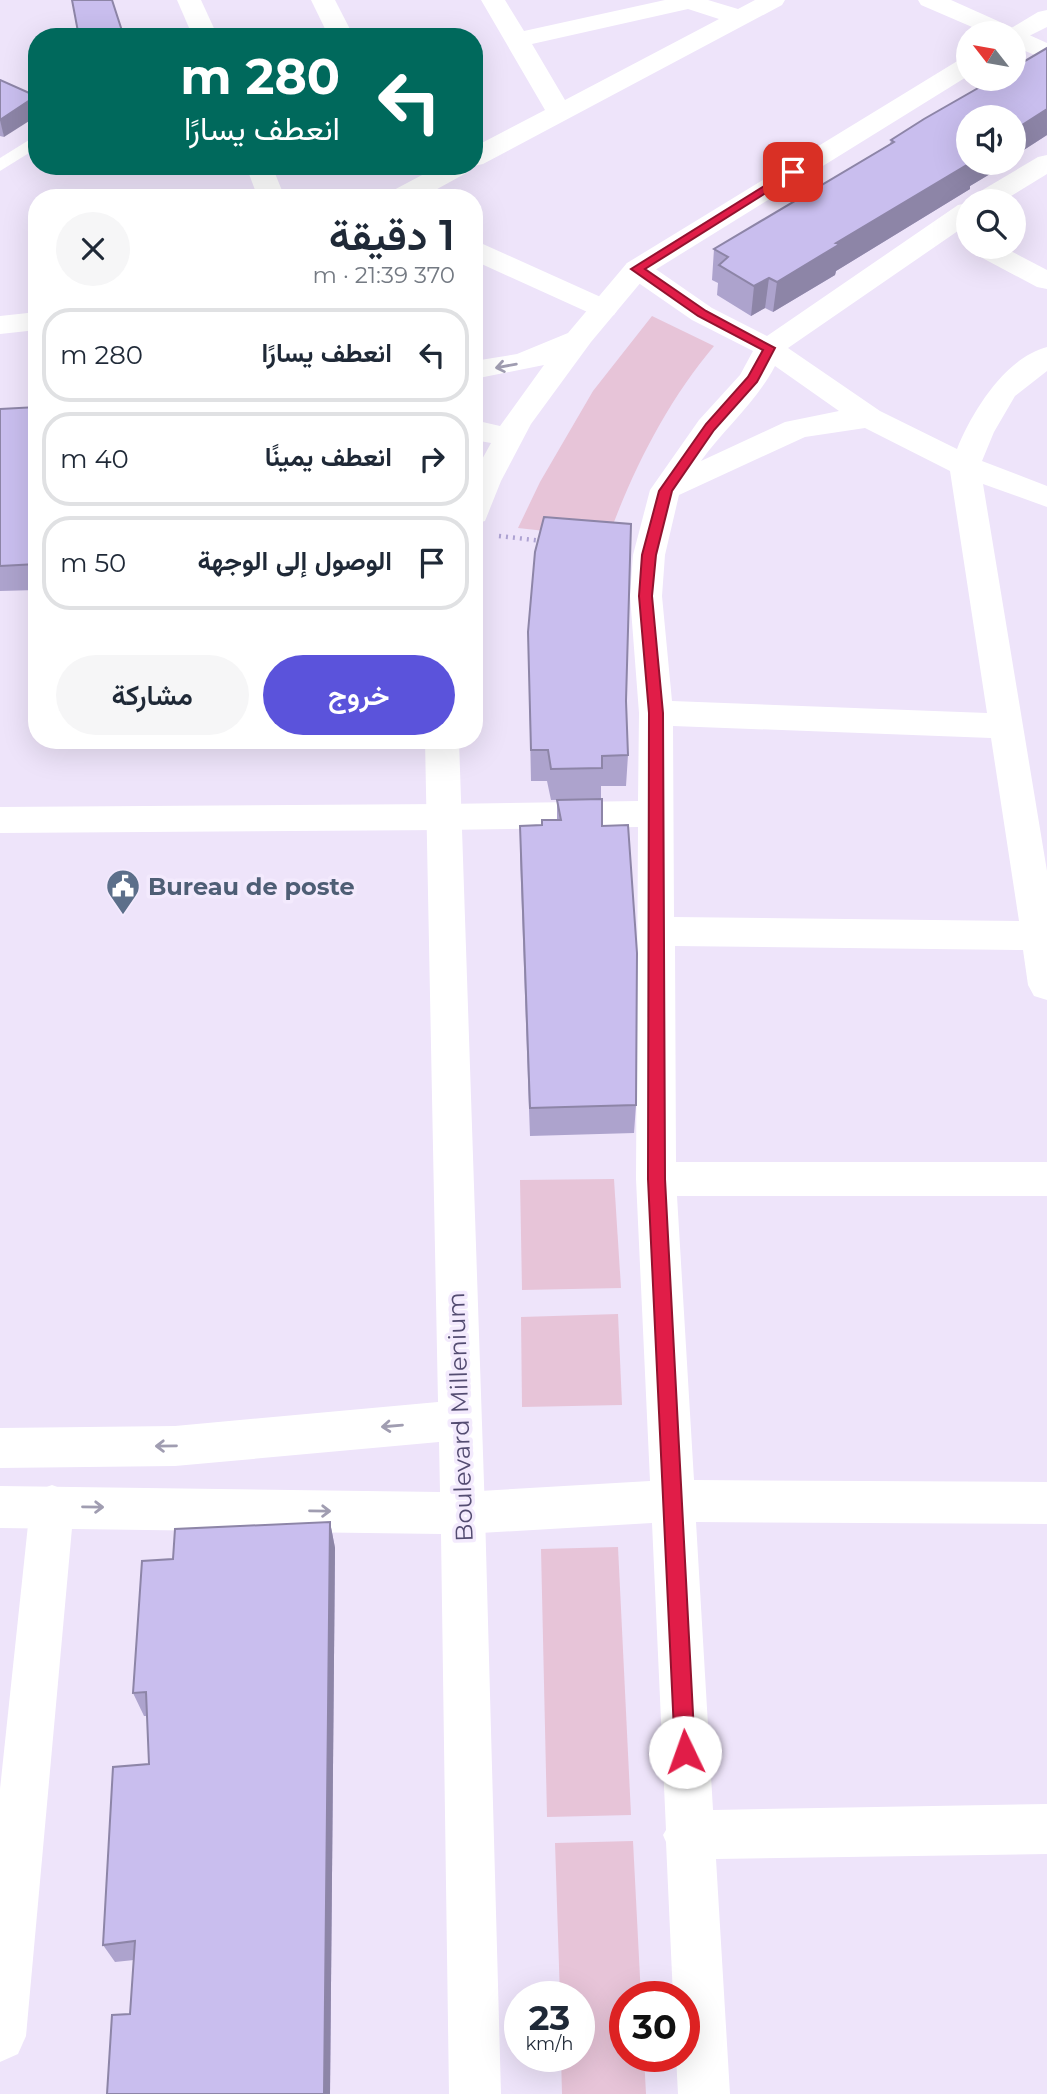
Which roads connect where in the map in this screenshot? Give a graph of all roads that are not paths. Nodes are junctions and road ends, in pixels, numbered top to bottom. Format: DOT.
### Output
graph roads {
  1 [pos="189,0"];
  2 [pos="493,0"];
  3 [pos="773,0"];
  4 [pos="930,0"];
  5 [pos="329,1"];
  6 [pos="740,17"];
  7 [pos="1047,17"];
  8 [pos="978,21"];
  9 [pos="202,28"];
  10 [pos="339,28"];
  11 [pos="1026,29"];
  12 [pos="518,40"];
  13 [pos="1026,43"];
  14 [pos="1047,52"];
  15 [pos="956,72"];
  16 [pos="559,111"];
  17 [pos="28,146"];
  18 [pos="483,153"];
  19 [pos="1047,163"];
  20 [pos="0,166"];
  21 [pos="440,175"];
  22 [pos="415,187"];
  23 [pos="1004,189"];
  24 [pos="956,228"];
  25 [pos="483,254"];
  26 [pos="1006,259"];
  27 [pos="637,269"];
  28 [pos="1047,281"];
  29 [pos="604,309"];
  30 [pos="28,322"];
  31 [pos="0,325"];
  32 [pos="581,336"];
  33 [pos="769,348"];
  34 [pos="1047,357"];
  35 [pos="483,369"];
  36 [pos="500,408"];
  37 [pos="869,418"];
  38 [pos="483,422"];
  39 [pos="483,465"];
  40 [pos="965,466"];
  41 [pos="665,491"];
  42 [pos="1047,497"];
  43 [pos="656,713"];
  44 [pos="1006,726"];
  45 [pos="442,749"];
  46 [pos="656,814"];
  47 [pos="443,817"];
  48 [pos="0,820"];
  49 [pos="655,931"];
  50 [pos="1039,936"];
  51 [pos="1047,985"];
  52 [pos="656,1179"];
  53 [pos="1047,1179"];
  54 [pos="460,1420"];
  55 [pos="0,1448"];
  56 [pos="673,1501"];
  57 [pos="1047,1503"];
  58 [pos="52,1506"];
  59 [pos="0,1507"];
  60 [pos="463,1513"];
  61 [pos="1047,1829"];
  62 [pos="688,1836"];
  63 [pos="1,2009"];
  64 [pos="475,2094"];
  65 [pos="704,2094"];
  1 -- 9 [label="street"];
  2 -- 12 [label="street"];
  3 -- 6 [label="street"];
  4 -- 8 [label="street"];
  5 -- 10 [label="street"];
  6 -- 12 [label="street"];
  6 -- 16 [label="street"];
  7 -- 11 [label="street"];
  12 -- 16 [label="street"];
  13 -- 14 [label="street"];
  15 -- 27 [label="street"];
  16 -- 18 [label="street"];
  17 -- 20 [label="lane"];
  19 -- 23 [label="street"];
  21 -- 22 [label="street"];
  24 -- 33 [label="street"];
  25 -- 29 [label="street"];
  26 -- 28 [label="street"];
  27 -- 29 [label="street"];
  27 -- 33 [label="street"];
  29 -- 32 [label="street"];
  30 -- 31 [label="street"];
  32 -- 35 [label="street, one-way"];
  32 -- 36 [label="street"];
  33 -- 37 [label="street"];
  33 -- 41 [label="street"];
  34 -- 40 [label="street"];
  36 -- 38 [label="street"];
  36 -- 39 [label="street"];
  37 -- 40 [label="street"];
  37 -- 41 [label="street"];
  40 -- 42 [label="street"];
  40 -- 44 [label="street"];
  41 -- 43 [label="street"];
  43 -- 44 [label="street"];
  43 -- 46 [label="street"];
  44 -- 50 [label="street"];
  45 -- 47 [label="street, Boulevard Millenium"];
  46 -- 47 [label="street"];
  46 -- 49 [label="street"];
  47 -- 48 [label="street"];
  47 -- 54 [label="street, Boulevard Millenium"];
  49 -- 50 [label="street"];
  49 -- 52 [label="street"];
  50 -- 51 [label="street"];
  52 -- 53 [label="street"];
  52 -- 56 [label="street"];
  54 -- 55 [label="street, one-way"];
  54 -- 60 [label="street, Boulevard Millenium"];
  56 -- 57 [label="street"];
  56 -- 60 [label="street"];
  56 -- 62 [label="street"];
  58 -- 59 [label="street"];
  58 -- 60 [label="street, one-way"];
  58 -- 63 [label="street"];
  60 -- 64 [label="street, Boulevard Millenium"];
  61 -- 62 [label="street"];
  62 -- 65 [label="street"];
}
